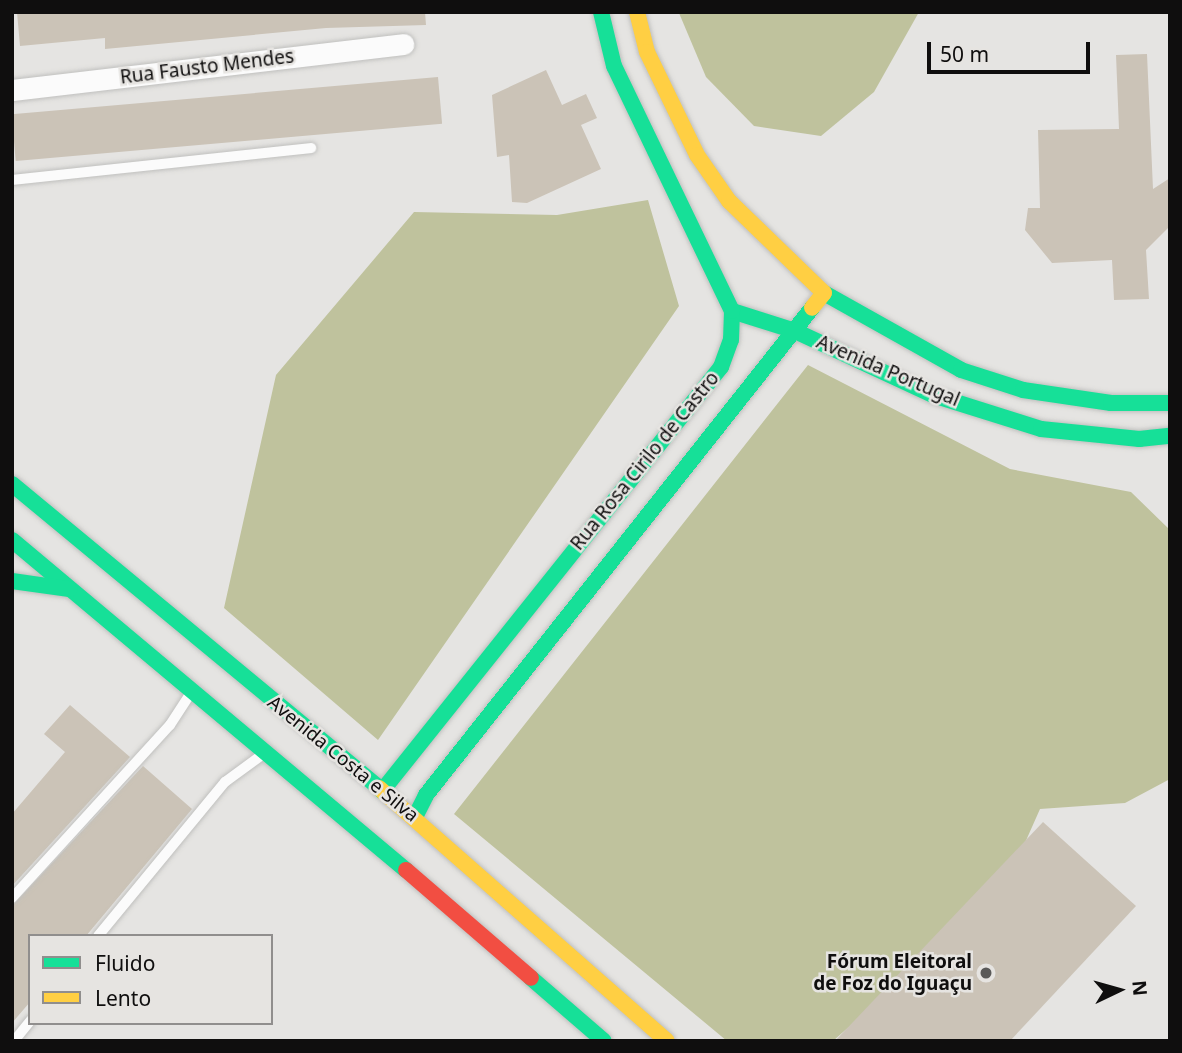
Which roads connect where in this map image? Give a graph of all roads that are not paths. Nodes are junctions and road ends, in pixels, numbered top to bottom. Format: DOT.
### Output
graph roads {
  1 [pos="601,12"];
  2 [pos="637,12"];
  3 [pos="403,44"];
  4 [pos="647,52"];
  5 [pos="614,66"];
  6 [pos="12,90"];
  7 [pos="311,148"];
  8 [pos="12,180"];
  9 [pos="824,293"];
  10 [pos="732,311"];
  11 [pos="796,331"];
  12 [pos="1170,403"];
  13 [pos="1170,436"];
  14 [pos="15,489"];
  15 [pos="12,540"];
  16 [pos="12,581"];
  17 [pos="69,589"];
  18 [pos="193,688"];
  19 [pos="268,751"];
  20 [pos="382,791"];
  21 [pos="415,817"];
  22 [pos="12,898"];
  23 [pos="100,934"];
  24 [pos="28,1023"];
  25 [pos="13,1041"];
  26 [pos="604,1041"];
  27 [pos="667,1041"];
  1 -- 5 [label="main road"];
  2 -- 4 [label="main road, Avenida Portugal"];
  3 -- 6 [label="street, Rua Fausto Mendes"];
  4 -- 5 [label="main road"];
  4 -- 9 [label="main road, Avenida Portugal"];
  5 -- 10 [label="main road"];
  7 -- 8 [label="lane"];
  9 -- 11 [label="main road"];
  9 -- 12 [label="main road, Avenida Portugal"];
  10 -- 11 [label="main road, Avenida Portugal"];
  10 -- 20 [label="main road, Rua Rosa Cirilo de Castro"];
  11 -- 13 [label="main road, Avenida Portugal"];
  11 -- 21 [label="main road"];
  14 -- 20 [label="main road, Avenida Costa e Silva"];
  15 -- 17 [label="main road"];
  16 -- 17 [label="main road"];
  17 -- 18 [label="main road"];
  18 -- 19 [label="main road"];
  18 -- 22 [label="lane"];
  19 -- 23 [label="lane"];
  19 -- 26 [label="main road"];
  20 -- 21 [label="main road, Avenida Costa e Silva"];
  21 -- 27 [label="main road, Avenida Costa e Silva"];
  24 -- 25 [label="lane"];
}
